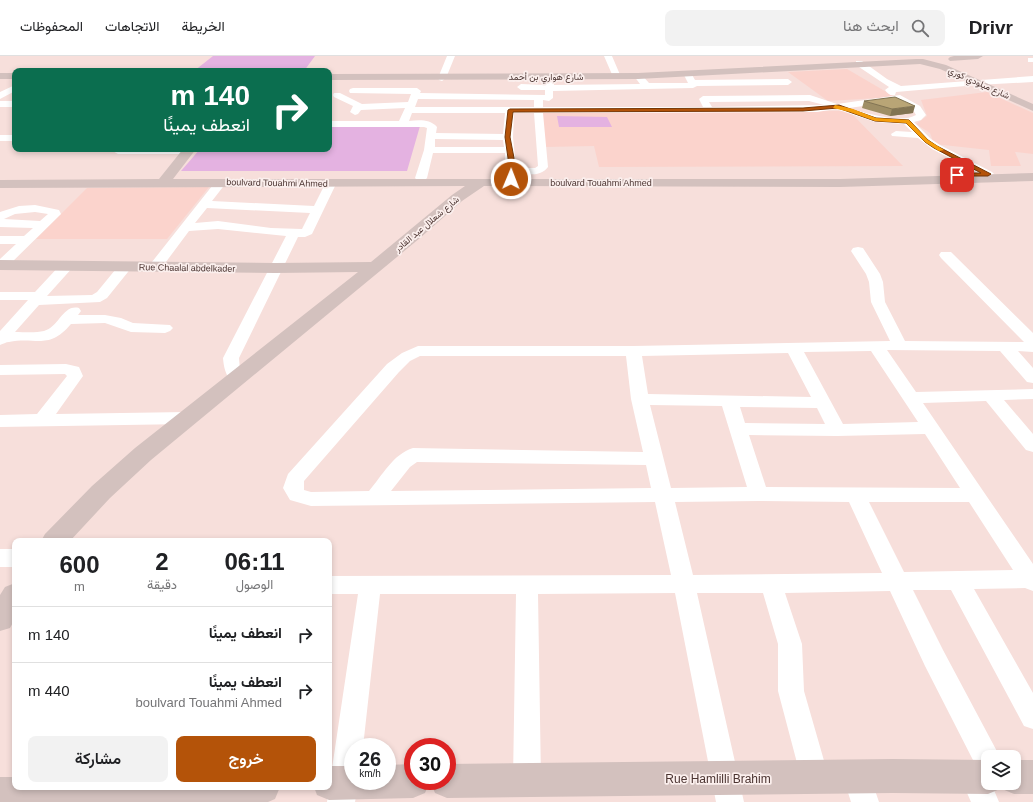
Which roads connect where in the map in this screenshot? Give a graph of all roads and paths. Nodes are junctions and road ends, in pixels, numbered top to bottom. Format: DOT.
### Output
graph roads {
  1 [pos="452,56"];
  2 [pos="608,56"];
  3 [pos="884,56"];
  4 [pos="978,56"];
  5 [pos="953,59"];
  6 [pos="860,62"];
  7 [pos="920,62"];
  8 [pos="763,70"];
  9 [pos="0,76"];
  10 [pos="12,76"];
  11 [pos="638,76"];
  12 [pos="12,77"];
  13 [pos="332,77"];
  14 [pos="362,77"];
  15 [pos="617,77"];
  16 [pos="426,78"];
  17 [pos="442,78"];
  18 [pos="1033,79"];
  19 [pos="691,81"];
  20 [pos="549,82"];
  21 [pos="977,82"];
  22 [pos="988,82"];
  23 [pos="0,83"];
  24 [pos="513,85"];
  25 [pos="647,86"];
  26 [pos="794,86"];
  27 [pos="0,87"];
  28 [pos="12,88"];
  29 [pos="12,90"];
  30 [pos="353,91"];
  31 [pos="417,92"];
  32 [pos="900,93"];
  33 [pos="333,94"];
  34 [pos="0,96"];
  35 [pos="539,97"];
  36 [pos="656,97"];
  37 [pos="810,98"];
  38 [pos="699,99"];
  39 [pos="1033,103"];
  40 [pos="0,104"];
  41 [pos="12,104"];
  42 [pos="409,107"];
  43 [pos="839,107"];
  44 [pos="1033,108"];
  45 [pos="709,109"];
  46 [pos="510,110"];
  47 [pos="538,110"];
  48 [pos="353,111"];
  49 [pos="907,121"];
  50 [pos="332,124"];
  51 [pos="350,124"];
  52 [pos="402,124"];
  53 [pos="896,134"];
  54 [pos="922,135"];
  55 [pos="431,136"];
  56 [pos="508,137"];
  57 [pos="0,138"];
  58 [pos="12,138"];
  59 [pos="429,150"];
  60 [pos="510,150"];
  61 [pos="187,152"];
  62 [pos="510,175"];
  63 [pos="999,175"];
  64 [pos="421,178"];
  65 [pos="1031,178"];
  66 [pos="0,180"];
  67 [pos="450,180"];
  68 [pos="757,180"];
  69 [pos="822,180"];
  70 [pos="164,181"];
  71 [pos="481,181"];
  72 [pos="220,183"];
  73 [pos="0,184"];
  74 [pos="330,184"];
  75 [pos="457,198"];
  76 [pos="204,204"];
  77 [pos="317,210"];
  78 [pos="0,217"];
  79 [pos="0,223"];
  80 [pos="44,225"];
  81 [pos="184,227"];
  82 [pos="293,234"];
  83 [pos="0,240"];
  84 [pos="27,240"];
  85 [pos="858,251"];
  86 [pos="946,255"];
  87 [pos="2,262"];
  88 [pos="67,266"];
  89 [pos="125,267"];
  90 [pos="155,267"];
  91 [pos="374,267"];
  92 [pos="275,268"];
  93 [pos="0,296"];
  94 [pos="37,298"];
  95 [pos="82,300"];
  96 [pos="66,320"];
  97 [pos="165,328"];
  98 [pos="2,339"];
  99 [pos="1033,342"];
  100 [pos="876,346"];
  101 [pos="900,346"];
  102 [pos="1004,346"];
  103 [pos="1033,347"];
  104 [pos="794,348"];
  105 [pos="633,351"];
  106 [pos="0,370"];
  107 [pos="238,378"];
  108 [pos="1033,378"];
  109 [pos="1033,394"];
  110 [pos="990,395"];
  111 [pos="640,398"];
  112 [pos="910,398"];
  113 [pos="729,401"];
  114 [pos="823,403"];
  115 [pos="187,418"];
  116 [pos="42,420"];
  117 [pos="0,421"];
  118 [pos="930,428"];
  119 [pos="738,429"];
  120 [pos="837,430"];
  121 [pos="1033,446"];
  122 [pos="655,459"];
  123 [pos="759,494"];
  124 [pos="855,494"];
  125 [pos="664,495"];
  126 [pos="975,495"];
  127 [pos="375,498"];
  128 [pos="57,538"];
  129 [pos="0,558"];
  130 [pos="12,558"];
  131 [pos="1032,580"];
  132 [pos="958,581"];
  133 [pos="898,582"];
  134 [pos="684,584"];
  135 [pos="771,584"];
  136 [pos="332,585"];
  137 [pos="370,585"];
  138 [pos="527,585"];
  139 [pos="12,600"];
  140 [pos="0,619"];
  141 [pos="1033,717"];
  142 [pos="981,772"];
  143 [pos="1021,777"];
  144 [pos="1033,777"];
  145 [pos="815,778"];
  146 [pos="981,779"];
  147 [pos="456,780"];
  148 [pos="527,780"];
  149 [pos="404,782"];
  150 [pos="338,789"];
  151 [pos="229,790"];
  152 [pos="728,790"];
  153 [pos="861,790"];
  154 [pos="0,794"];
  155 [pos="126,799"];
  1 -- 17 [label="street"];
  2 -- 15 [label="street"];
  3 -- 7 [label="main road"];
  4 -- 5 [label="main road"];
  5 -- 7 [label="main road"];
  5 -- 22 [label="main road, شارع ميلودي كوري"];
  6 -- 7 [label="main road"];
  6 -- 8 [label="main road, شارع هواري بن أحمد"];
  6 -- 32 [label="street"];
  7 -- 21 [label="main road, شارع ميلودي كوري"];
  8 -- 19 [label="main road, شارع هواري بن أحمد"];
  8 -- 26 [label="street"];
  9 -- 10 [label="main road"];
  11 -- 15 [label="main road, شارع هواري بن أحمد"];
  11 -- 19 [label="main road, شارع هواري بن أحمد"];
  11 -- 25 [label="street"];
  12 -- 23 [label="street"];
  13 -- 14 [label="main road, شارع هواري بن أحمد"];
  14 -- 16 [label="main road, شارع هواري بن أحمد"];
  14 -- 30 [label="street"];
  15 -- 20 [label="main road, شارع هواري بن أحمد"];
  16 -- 17 [label="main road, شارع هواري بن أحمد"];
  16 -- 31 [label="street"];
  17 -- 24 [label="main road, شارع هواري بن أحمد"];
  18 -- 22 [label="street"];
  19 -- 25 [label="street"];
  19 -- 26 [label="street"];
  19 -- 38 [label="street"];
  20 -- 24 [label="main road, شارع هواري بن أحمد"];
  20 -- 25 [label="street"];
  20 -- 35 [label="street"];
  21 -- 22 [label="street"];
  21 -- 32 [label="street"];
  21 -- 44 [label="main road, شارع ميلودي كوري"];
  22 -- 39 [label="main road, شارع ميلودي كوري"];
  24 -- 31 [label="street"];
  25 -- 36 [label="street"];
  26 -- 37 [label="street"];
  27 -- 28 [label="street"];
  29 -- 34 [label="street"];
  30 -- 31 [label="street"];
  30 -- 33 [label="street"];
  31 -- 35 [label="street"];
  31 -- 42 [label="street"];
  32 -- 43 [label="street"];
  32 -- 49 [label="street"];
  33 -- 48 [label="street"];
  35 -- 47 [label="street"];
  37 -- 38 [label="street"];
  37 -- 43 [label="street"];
  38 -- 45 [label="street"];
  40 -- 41 [label="street"];
  42 -- 46 [label="street"];
  42 -- 48 [label="street"];
  42 -- 52 [label="street"];
  43 -- 45 [label="street"];
  43 -- 49 [label="street"];
  45 -- 47 [label="street"];
  46 -- 47 [label="street"];
  46 -- 56 [label="street"];
  47 -- 62 [label="street"];
  48 -- 51 [label="street"];
  49 -- 54 [label="street"];
  50 -- 51 [label="street"];
  51 -- 52 [label="street"];
  52 -- 55 [label="street"];
  53 -- 54 [label="street"];
  54 -- 63 [label="street"];
  55 -- 56 [label="street"];
  55 -- 59 [label="street"];
  56 -- 60 [label="street"];
  57 -- 58 [label="street"];
  59 -- 60 [label="street"];
  59 -- 64 [label="street"];
  60 -- 62 [label="street"];
  61 -- 70 [label="main road"];
  62 -- 68 [label="main road, boulvard Touahmi Ahmed"];
  62 -- 71 [label="main road, boulvard Touahmi Ahmed"];
  63 -- 65 [label="main road, boulvard Touahmi Ahmed"];
  63 -- 69 [label="main road, boulvard Touahmi Ahmed"];
  63 -- 69 [label="main road, boulvard Touahmi Ahmed"];
  64 -- 67 [label="main road, boulvard Touahmi Ahmed"];
  64 -- 70 [label="main road, boulvard Touahmi Ahmed"];
  66 -- 70 [label="main road, boulvard Touahmi Ahmed"];
  67 -- 71 [label="main road, boulvard Touahmi Ahmed"];
  67 -- 74 [label="main road, boulvard Touahmi Ahmed"];
  67 -- 75 [label="main road"];
  68 -- 69 [label="main road, boulvard Touahmi Ahmed"];
  68 -- 71 [label="main road, boulvard Touahmi Ahmed"];
  70 -- 72 [label="main road, boulvard Touahmi Ahmed"];
  70 -- 73 [label="main road, boulvard Touahmi Ahmed"];
  71 -- 75 [label="main road, شارع شعلال عبد القادر"];
  72 -- 74 [label="main road, boulvard Touahmi Ahmed"];
  72 -- 76 [label="street"];
  74 -- 77 [label="street"];
  75 -- 91 [label="main road, شارع شعلال عبد القادر"];
  76 -- 77 [label="street"];
  76 -- 81 [label="street"];
  77 -- 82 [label="street"];
  78 -- 80 [label="street"];
  79 -- 80 [label="street"];
  80 -- 84 [label="street"];
  81 -- 82 [label="street"];
  81 -- 90 [label="street"];
  82 -- 92 [label="street"];
  83 -- 84 [label="street"];
  84 -- 87 [label="street"];
  85 -- 101 [label="street"];
  86 -- 99 [label="street"];
  87 -- 88 [label="main road, Rue Chaalal abdelkader"];
  88 -- 89 [label="main road, Rue Chaalal abdelkader"];
  88 -- 94 [label="street"];
  89 -- 90 [label="main road, Rue Chaalal abdelkader"];
  89 -- 95 [label="street"];
  90 -- 92 [label="main road, Rue Chaalal abdelkader"];
  91 -- 92 [label="main road, Rue Chaalal abdelkader"];
  91 -- 107 [label="main road, شارع شعلال عبد القادر"];
  92 -- 107 [label="street"];
  93 -- 94 [label="street"];
  94 -- 95 [label="street"];
  94 -- 98 [label="street"];
  95 -- 96 [label="street"];
  96 -- 97 [label="street"];
  96 -- 98 [label="street"];
  100 -- 101 [label="street"];
  100 -- 104 [label="street"];
  100 -- 112 [label="street"];
  101 -- 102 [label="street"];
  102 -- 103 [label="street"];
  102 -- 108 [label="street"];
  104 -- 105 [label="street"];
  104 -- 114 [label="street"];
  105 -- 111 [label="street"];
  105 -- 127 [label="street"];
  106 -- 116 [label="street"];
  107 -- 115 [label="main road, شارع شعلال عبد القادر"];
  109 -- 110 [label="street"];
  110 -- 112 [label="street"];
  110 -- 121 [label="street"];
  111 -- 113 [label="street"];
  111 -- 122 [label="street"];
  112 -- 118 [label="street"];
  113 -- 114 [label="street"];
  113 -- 119 [label="street"];
  114 -- 120 [label="street"];
  115 -- 116 [label="street"];
  115 -- 128 [label="main road, شارع شعلال عبد القادر"];
  116 -- 117 [label="street"];
  118 -- 120 [label="street"];
  118 -- 126 [label="street"];
  119 -- 120 [label="street"];
  119 -- 123 [label="street"];
  122 -- 125 [label="street"];
  122 -- 127 [label="street"];
  123 -- 124 [label="street"];
  123 -- 125 [label="street"];
  124 -- 126 [label="street"];
  124 -- 133 [label="street"];
  125 -- 127 [label="street"];
  125 -- 134 [label="street"];
  126 -- 131 [label="street"];
  129 -- 130 [label="street"];
  131 -- 132 [label="street"];
  132 -- 133 [label="street"];
  132 -- 141 [label="street"];
  133 -- 135 [label="street"];
  133 -- 142 [label="street"];
  134 -- 135 [label="street"];
  134 -- 138 [label="street"];
  134 -- 152 [label="street"];
  135 -- 145 [label="street"];
  136 -- 137 [label="street"];
  137 -- 138 [label="street"];
  137 -- 150 [label="street"];
  138 -- 148 [label="street"];
  139 -- 140 [label="main road"];
  143 -- 144 [label="main road"];
  145 -- 152 [label="main road, Rue Hamlilli Brahim"];
  145 -- 153 [label="main road, Rue Hamlilli Brahim"];
  146 -- 153 [label="main road, Rue Hamlilli Brahim"];
  147 -- 148 [label="main road, Rue Hamlilli Brahim"];
  148 -- 152 [label="main road, Rue Hamlilli Brahim"];
  149 -- 150 [label="main road"];
  151 -- 155 [label="main road"];
  154 -- 155 [label="main road"];
}
